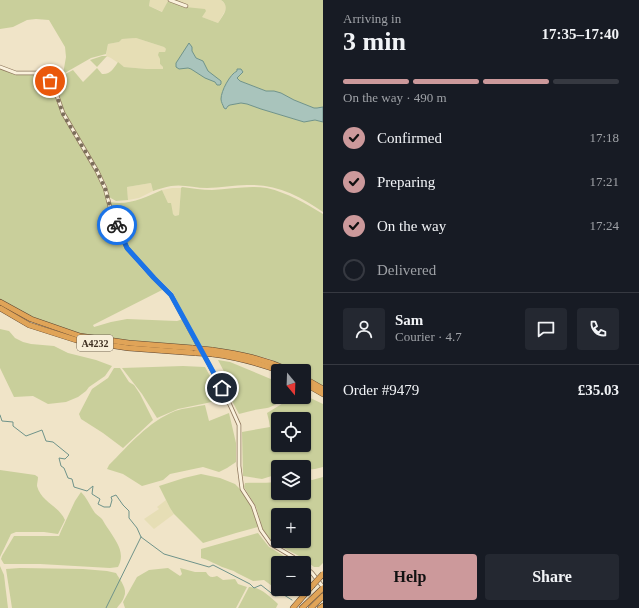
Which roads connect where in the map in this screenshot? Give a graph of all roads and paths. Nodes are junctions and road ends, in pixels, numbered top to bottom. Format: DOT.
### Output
graph roads {
  1 [pos="170,0"];
  2 [pos="186,6"];
  3 [pos="0,67"];
  4 [pos="0,302"];
  5 [pos="0,308"];
  6 [pos="194,350"];
  7 [pos="212,352"];
  8 [pos="274,364"];
  9 [pos="271,368"];
  10 [pos="311,382"];
  11 [pos="311,386"];
  12 [pos="323,389"];
  13 [pos="323,394"];
  14 [pos="291,556"];
  15 [pos="311,572"];
  16 [pos="323,574"];
  17 [pos="323,588"];
  18 [pos="321,598"];
  19 [pos="293,608"];
  20 [pos="302,608"];
  21 [pos="311,608"];
  1 -- 2 [label="street"];
  3 -- 14 [label="street"];
  4 -- 6 [label="highway, A4232"];
  5 -- 6 [label="highway, A4232"];
  6 -- 7 [label="highway, A4232, bridge"];
  7 -- 8 [label="highway, A4232"];
  7 -- 9 [label="highway, A4232"];
  10 -- 12 [label="highway"];
  11 -- 13 [label="highway"];
  15 -- 17 [label="street"];
  16 -- 19 [label="highway, bridge"];
  17 -- 20 [label="highway"];
  18 -- 21 [label="highway"];
}
